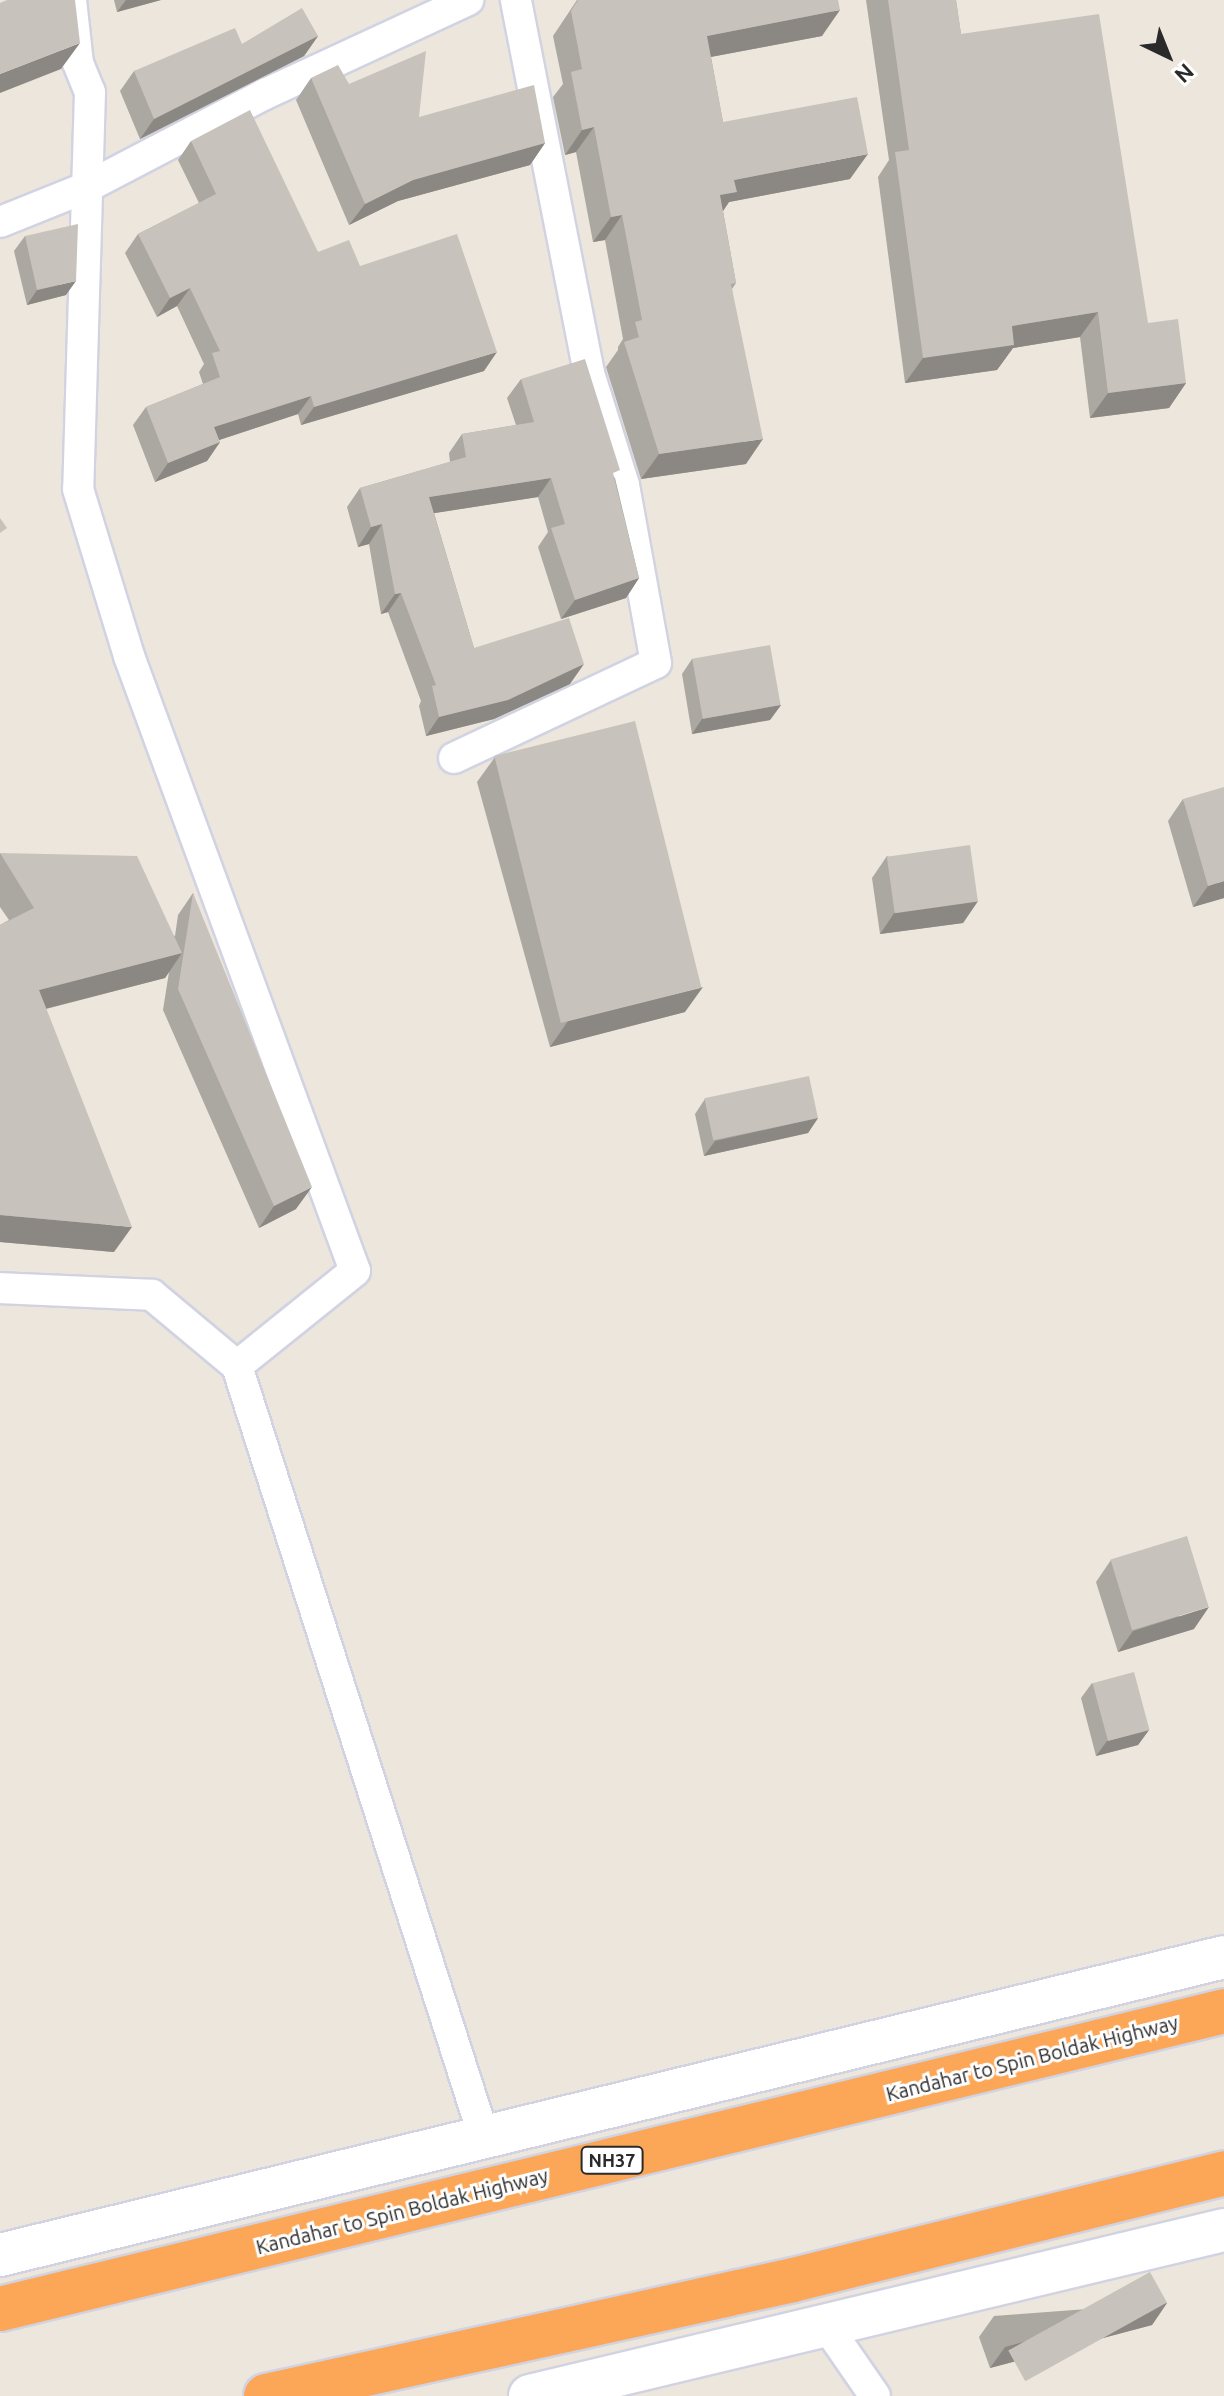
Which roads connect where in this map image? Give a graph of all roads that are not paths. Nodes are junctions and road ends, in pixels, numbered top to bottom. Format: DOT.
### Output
graph roads {
  1 [pos="71,0"];
  2 [pos="468,0"];
  3 [pos="516,0"];
  4 [pos="87,187"];
  5 [pos="0,222"];
  6 [pos="454,758"];
  7 [pos="0,1288"];
  8 [pos="237,1366"];
  9 [pos="1224,1957"];
  10 [pos="1224,2011"];
  11 [pos="484,2137"];
  12 [pos="1224,2173"];
  13 [pos="1224,2230"];
  14 [pos="0,2255"];
  15 [pos="0,2309"];
  16 [pos="826,2325"];
  17 [pos="266,2396"];
  18 [pos="530,2396"];
  19 [pos="875,2396"];
  1 -- 4 [label="street"];
  2 -- 4 [label="street"];
  3 -- 6 [label="street"];
  4 -- 5 [label="street"];
  4 -- 8 [label="street"];
  7 -- 8 [label="street"];
  8 -- 11 [label="street"];
  9 -- 11 [label="street"];
  10 -- 15 [label="highway, Kandahar to Spin Boldak Highway / NH37"];
  11 -- 14 [label="street"];
  12 -- 17 [label="highway"];
  13 -- 16 [label="street"];
  16 -- 18 [label="street"];
  16 -- 19 [label="street"];
}
